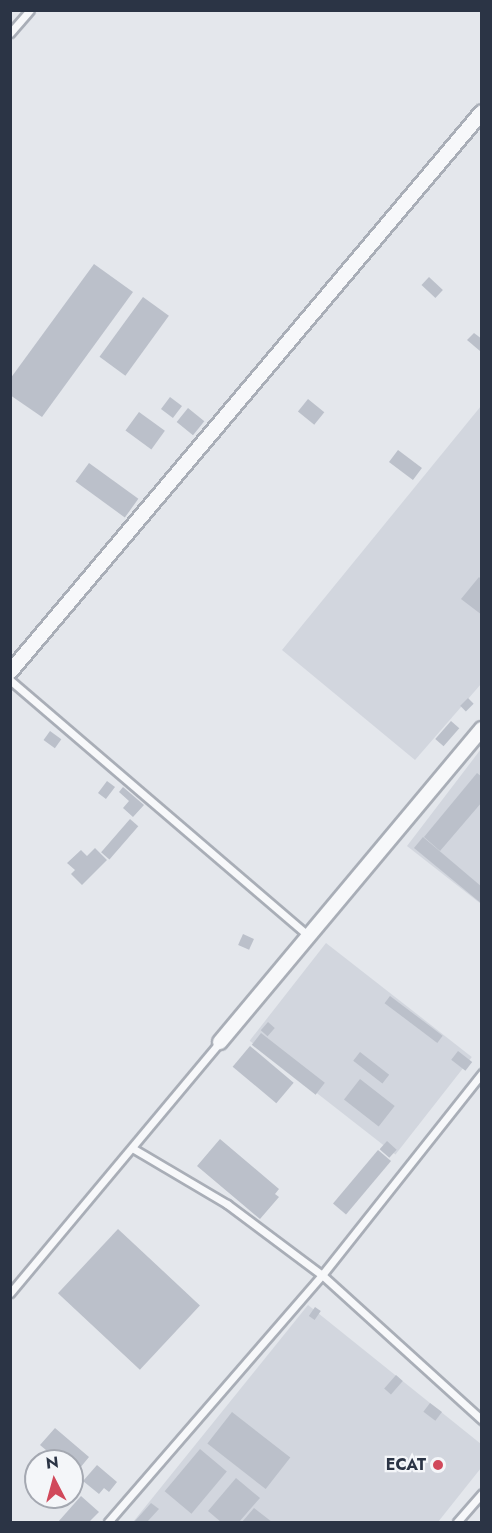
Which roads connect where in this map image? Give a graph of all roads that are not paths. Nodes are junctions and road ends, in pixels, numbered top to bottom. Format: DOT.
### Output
graph roads {
  1 [pos="30,10"];
  2 [pos="10,33"];
  3 [pos="482,112"];
  4 [pos="10,672"];
  5 [pos="10,680"];
  6 [pos="482,729"];
  7 [pos="308,935"];
  8 [pos="220,1042"];
  9 [pos="482,1073"];
  10 [pos="134,1149"];
  11 [pos="322,1275"];
  12 [pos="10,1293"];
  13 [pos="482,1420"];
  14 [pos="482,1493"];
  15 [pos="108,1522"];
  16 [pos="457,1522"];
  1 -- 2 [label="lane"];
  3 -- 4 [label="street"];
  5 -- 7 [label="lane"];
  6 -- 7 [label="street"];
  7 -- 8 [label="street"];
  8 -- 10 [label="lane"];
  9 -- 11 [label="lane"];
  10 -- 11 [label="lane"];
  10 -- 12 [label="lane"];
  11 -- 13 [label="lane"];
  11 -- 15 [label="lane"];
  14 -- 16 [label="lane"];
}
